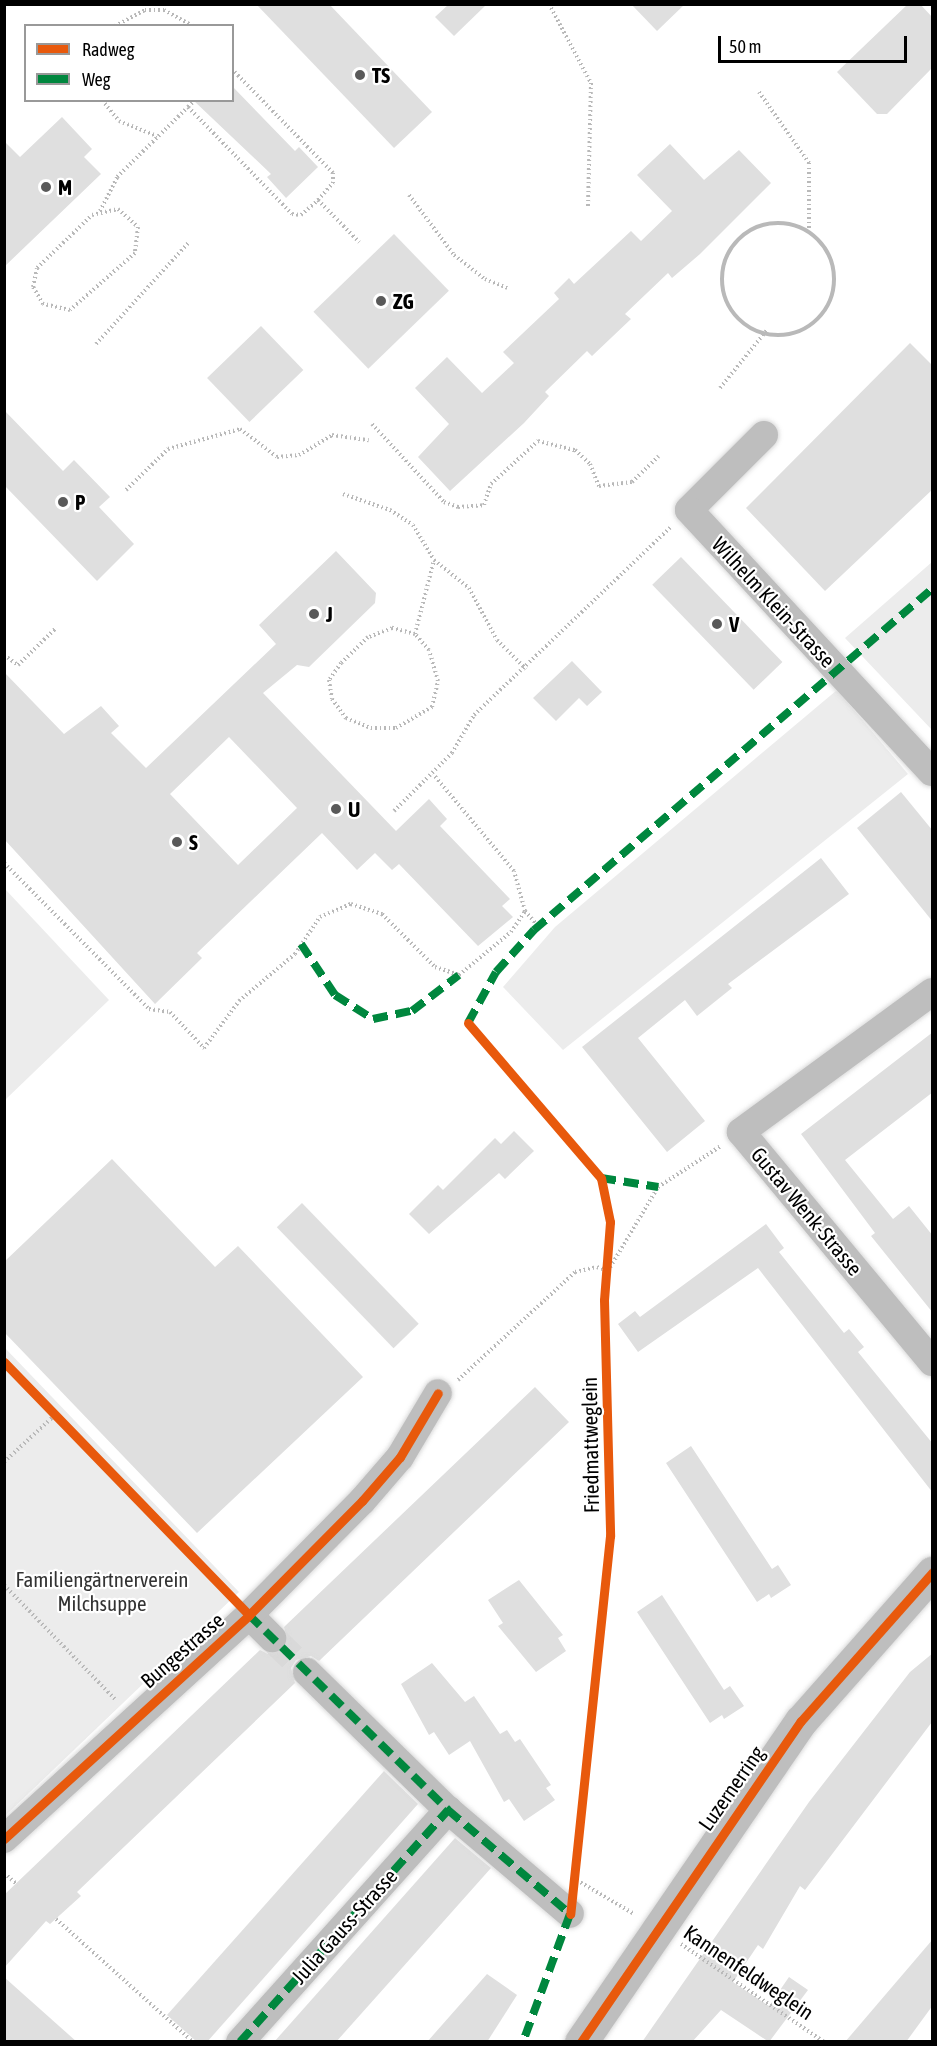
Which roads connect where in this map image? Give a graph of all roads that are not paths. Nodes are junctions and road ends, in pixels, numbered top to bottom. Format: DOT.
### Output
graph roads {
  1 [pos="764,435"];
  2 [pos="933,772"];
  3 [pos="933,992"];
  4 [pos="933,1362"];
  5 [pos="438,1393"];
  6 [pos="933,1573"];
  7 [pos="249,1615"];
  8 [pos="272,1638"];
  9 [pos="307,1672"];
  10 [pos="448,1810"];
  11 [pos="4,1839"];
  12 [pos="570,1914"];
  13 [pos="240,2042"];
  14 [pos="581,2042"];
  1 -- 2 [label="street, Wilhelm Klein-Strasse"];
  3 -- 4 [label="street, Gustav Wenk-Strasse"];
  5 -- 7 [label="street, Bungestrasse"];
  6 -- 14 [label="main road, Luzernerring"];
  7 -- 8 [label="street"];
  7 -- 11 [label="street, Bungestrasse"];
  9 -- 10 [label="street"];
  10 -- 12 [label="street"];
  10 -- 13 [label="street, Julia Gauss-Strasse"];
}
